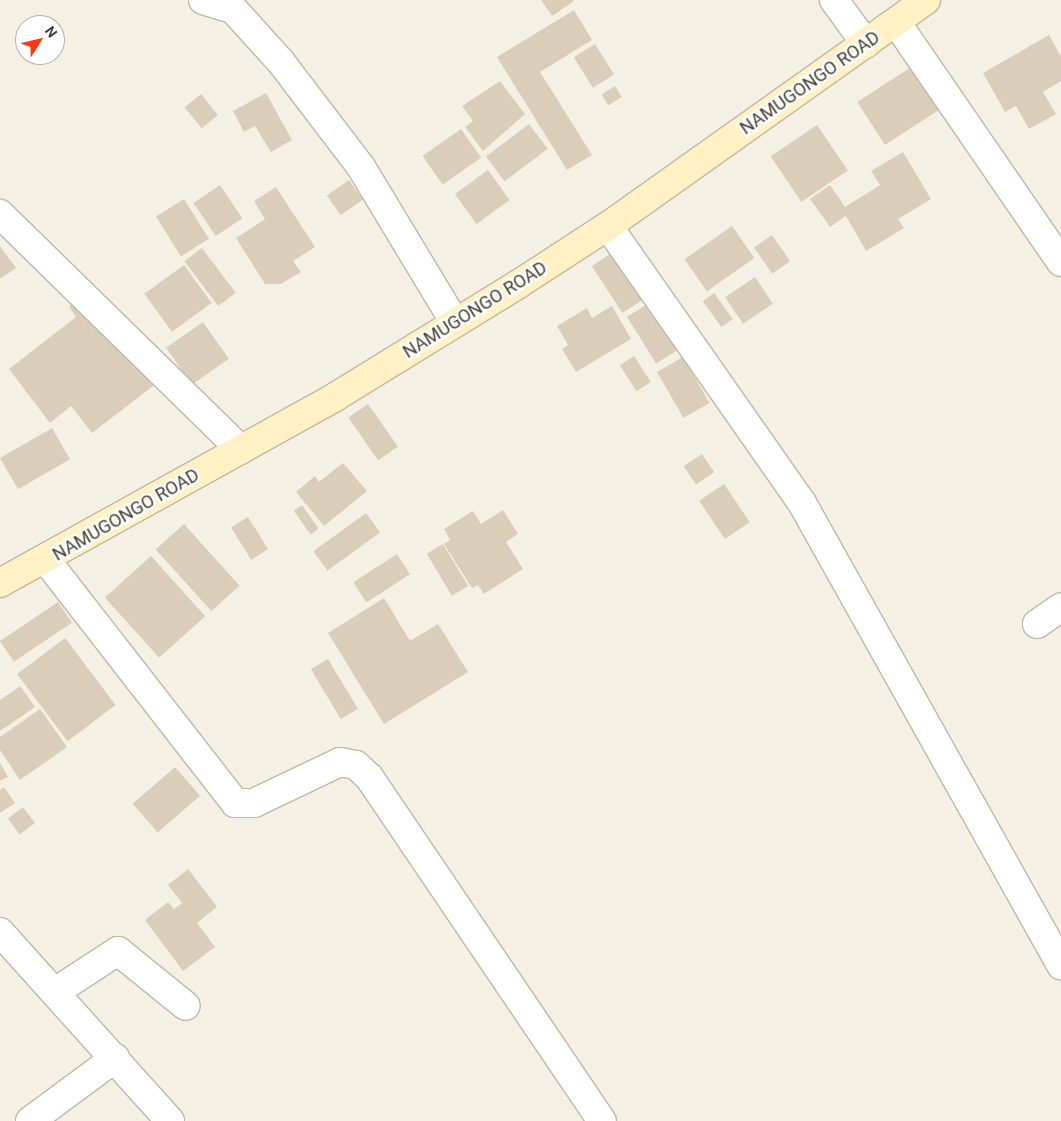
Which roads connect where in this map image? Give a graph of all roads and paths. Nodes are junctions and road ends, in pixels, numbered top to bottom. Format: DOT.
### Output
graph roads {
  1 [pos="203,0"];
  2 [pos="834,0"];
  3 [pos="926,0"];
  4 [pos="896,22"];
  5 [pos="866,44"];
  6 [pos="0,214"];
  7 [pos="608,226"];
  8 [pos="1061,262"];
  9 [pos="455,323"];
  10 [pos="241,450"];
  11 [pos="46,560"];
  12 [pos="0,583"];
  13 [pos="1061,607"];
  14 [pos="1037,624"];
  15 [pos="0,932"];
  16 [pos="1060,962"];
  17 [pos="55,992"];
  18 [pos="186,1006"];
  19 [pos="115,1058"];
  20 [pos="30,1121"];
  21 [pos="170,1121"];
  22 [pos="602,1121"];
  1 -- 9 [label="street"];
  2 -- 5 [label="street"];
  3 -- 4 [label="main road, NAMUGONGO ROAD"];
  4 -- 5 [label="main road, NAMUGONGO ROAD"];
  4 -- 8 [label="street"];
  5 -- 7 [label="main road, NAMUGONGO ROAD"];
  6 -- 10 [label="street"];
  7 -- 9 [label="main road, NAMUGONGO ROAD"];
  7 -- 16 [label="street"];
  9 -- 10 [label="main road, NAMUGONGO ROAD"];
  10 -- 11 [label="main road, NAMUGONGO ROAD"];
  11 -- 12 [label="main road, NAMUGONGO ROAD"];
  11 -- 22 [label="street"];
  13 -- 14 [label="street"];
  15 -- 17 [label="street"];
  17 -- 18 [label="street"];
  17 -- 19 [label="street"];
  19 -- 20 [label="street"];
  19 -- 21 [label="street"];
}
